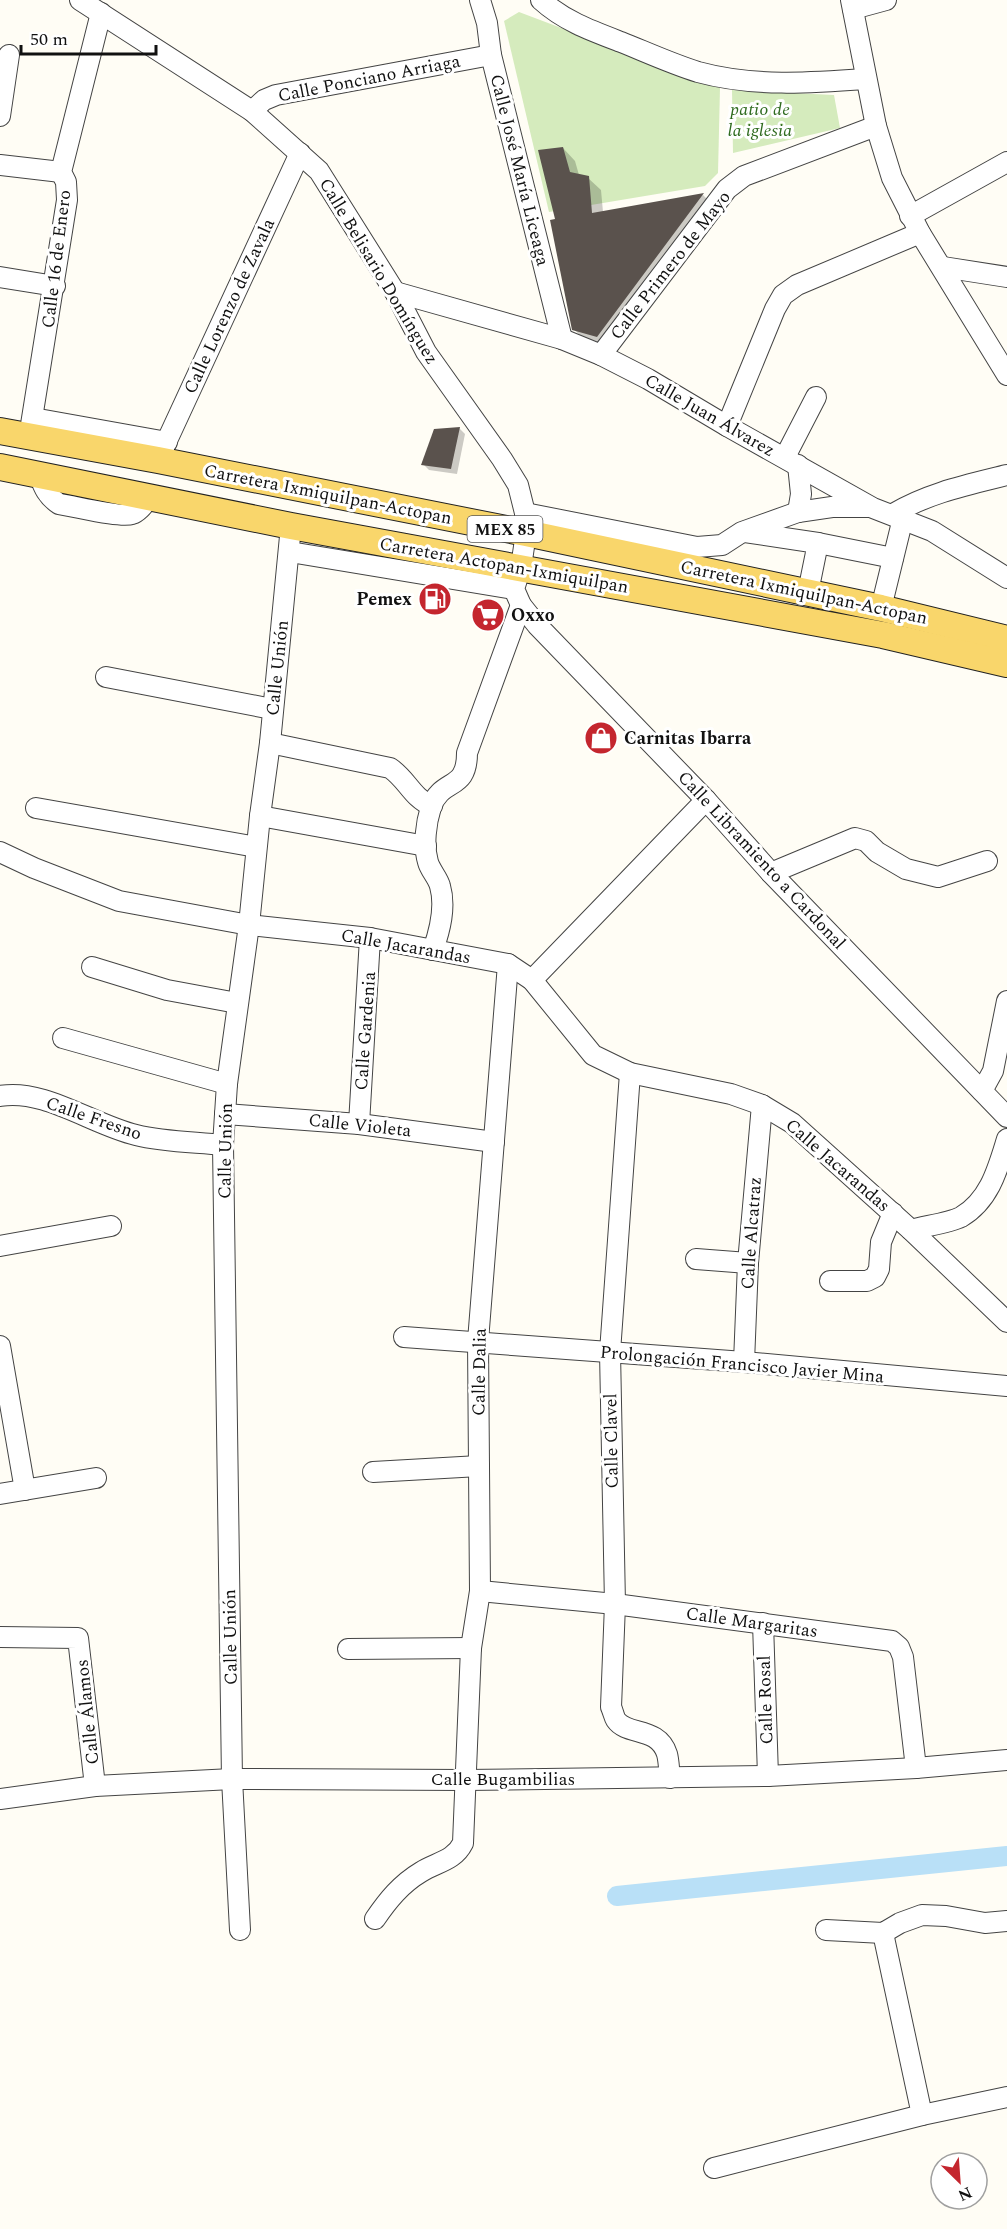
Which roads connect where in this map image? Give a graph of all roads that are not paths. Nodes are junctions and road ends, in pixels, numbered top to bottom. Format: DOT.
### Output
graph roads {
  1 [pos="541,0"];
  2 [pos="886,0"];
  3 [pos="485,2"];
  4 [pos="90,4"];
  5 [pos="852,5"];
  6 [pos="9,55"];
  7 [pos="491,55"];
  8 [pos="866,79"];
  9 [pos="252,111"];
  10 [pos="0,116"];
  11 [pos="876,126"];
  12 [pos="300,153"];
  13 [pos="1007,162"];
  14 [pos="0,165"];
  15 [pos="61,172"];
  16 [pos="915,225"];
  17 [pos="943,267"];
  18 [pos="0,277"];
  19 [pos="1007,277"];
  20 [pos="55,286"];
  21 [pos="395,292"];
  22 [pos="562,339"];
  23 [pos="601,355"];
  24 [pos="1007,375"];
  25 [pos="816,397"];
  26 [pos="727,426"];
  27 [pos="31,428"];
  28 [pos="0,431"];
  29 [pos="163,451"];
  30 [pos="791,461"];
  31 [pos="0,467"];
  32 [pos="1007,475"];
  33 [pos="873,508"];
  34 [pos="798,512"];
  35 [pos="898,516"];
  36 [pos="526,523"];
  37 [pos="291,526"];
  38 [pos="742,532"];
  39 [pos="818,543"];
  40 [pos="290,552"];
  41 [pos="893,558"];
  42 [pos="1007,578"];
  43 [pos="518,587"];
  44 [pos="808,592"];
  45 [pos="881,608"];
  46 [pos="1007,639"];
  47 [pos="1007,664"];
  48 [pos="106,677"];
  49 [pos="272,709"];
  50 [pos="270,743"];
  51 [pos="706,800"];
  52 [pos="432,806"];
  53 [pos="36,808"];
  54 [pos="260,816"];
  55 [pos="426,846"];
  56 [pos="256,847"];
  57 [pos="0,852"];
  58 [pos="987,861"];
  59 [pos="771,873"];
  60 [pos="249,925"];
  61 [pos="370,938"];
  62 [pos="433,950"];
  63 [pos="508,964"];
  64 [pos="92,967"];
  65 [pos="532,980"];
  66 [pos="1007,1001"];
  67 [pos="237,1003"];
  68 [pos="63,1038"];
  69 [pos="630,1073"];
  70 [pos="227,1084"];
  71 [pos="982,1090"];
  72 [pos="0,1096"];
  73 [pos="762,1105"];
  74 [pos="225,1114"];
  75 [pos="1007,1117"];
  76 [pos="359,1124"];
  77 [pos="1007,1139"];
  78 [pos="494,1142"];
  79 [pos="223,1145"];
  80 [pos="893,1213"];
  81 [pos="111,1226"];
  82 [pos="911,1230"];
  83 [pos="0,1246"];
  84 [pos="696,1259"];
  85 [pos="748,1263"];
  86 [pos="830,1281"];
  87 [pos="1007,1322"];
  88 [pos="404,1337"];
  89 [pos="478,1341"];
  90 [pos="0,1346"];
  91 [pos="610,1352"];
  92 [pos="744,1362"];
  93 [pos="1007,1386"];
  94 [pos="479,1466"];
  95 [pos="373,1472"];
  96 [pos="96,1478"];
  97 [pos="25,1490"];
  98 [pos="0,1494"];
  99 [pos="480,1591"];
  100 [pos="615,1604"];
  101 [pos="763,1623"];
  102 [pos="0,1637"];
  103 [pos="471,1648"];
  104 [pos="348,1649"];
  105 [pos="1007,1761"];
  106 [pos="916,1768"];
  107 [pos="768,1776"];
  108 [pos="670,1778"];
  109 [pos="232,1779"];
  110 [pos="465,1780"];
  111 [pos="95,1786"];
  112 [pos="0,1799"];
  113 [pos="375,1919"];
  114 [pos="1007,1921"];
  115 [pos="240,1930"];
  116 [pos="826,1930"];
  117 [pos="883,1933"];
  118 [pos="1007,2097"];
  119 [pos="921,2115"];
  120 [pos="714,2168"];
  1 -- 8 [label="street"];
  2 -- 5 [label="street"];
  3 -- 7 [label="street, Calle José María Liceaga"];
  4 -- 9 [label="street, Calle Belisario Domínguez"];
  4 -- 15 [label="street, Calle 16 de Enero"];
  5 -- 8 [label="street"];
  6 -- 10 [label="street"];
  7 -- 9 [label="street, Calle Ponciano Arriaga"];
  7 -- 22 [label="street, Calle José María Liceaga"];
  8 -- 11 [label="street"];
  9 -- 12 [label="street, Calle Belisario Domínguez"];
  11 -- 16 [label="street"];
  11 -- 23 [label="street, Calle Primero de Mayo"];
  12 -- 21 [label="street, Calle Belisario Domínguez"];
  12 -- 29 [label="street, Calle Lorenzo de Zavala"];
  13 -- 16 [label="street"];
  14 -- 15 [label="street"];
  15 -- 20 [label="street, Calle 16 de Enero"];
  16 -- 17 [label="street"];
  16 -- 26 [label="street"];
  17 -- 19 [label="street"];
  17 -- 24 [label="street"];
  18 -- 20 [label="street"];
  20 -- 27 [label="street, Calle 16 de Enero"];
  21 -- 22 [label="street, Calle Juan Álvarez"];
  21 -- 36 [label="street, Calle Belisario Domínguez"];
  22 -- 23 [label="street, Calle Juan Álvarez"];
  23 -- 26 [label="street, Calle Juan Álvarez"];
  25 -- 30 [label="street"];
  26 -- 30 [label="street, Calle Juan Álvarez"];
  27 -- 28 [label="main road, Carretera Ixmiquilpan-Actopan / MEX 85"];
  27 -- 29 [label="main road, Carretera Ixmiquilpan-Actopan / MEX 85"];
  29 -- 36 [label="main road, Carretera Ixmiquilpan-Actopan / MEX 85"];
  30 -- 33 [label="street, Calle Juan Álvarez"];
  30 -- 34 [label="street"];
  31 -- 37 [label="main road, Carretera Actopan-Ixmiquilpan / MEX 85"];
  32 -- 35 [label="street"];
  33 -- 34 [label="street"];
  33 -- 35 [label="street, Calle Juan Álvarez"];
  34 -- 38 [label="street"];
  35 -- 41 [label="street"];
  35 -- 42 [label="street, Calle Juan Álvarez"];
  36 -- 38 [label="street"];
  36 -- 43 [label="street"];
  36 -- 44 [label="main road, Carretera Ixmiquilpan-Actopan / MEX 85"];
  37 -- 40 [label="street, Calle Unión"];
  37 -- 43 [label="main road, Carretera Actopan-Ixmiquilpan / MEX 85"];
  38 -- 39 [label="street"];
  39 -- 41 [label="street"];
  39 -- 44 [label="street"];
  40 -- 43 [label="street"];
  40 -- 49 [label="street, Calle Unión"];
  41 -- 45 [label="street"];
  43 -- 47 [label="main road, Carretera Actopan-Ixmiquilpan / MEX 85"];
  43 -- 51 [label="street, Calle Libramiento a Cardonal"];
  43 -- 52 [label="street"];
  44 -- 45 [label="main road, Carretera Ixmiquilpan-Actopan / MEX 85"];
  45 -- 46 [label="main road, Carretera Ixmiquilpan-Actopan / MEX 85"];
  48 -- 49 [label="street"];
  49 -- 50 [label="street, Calle Unión"];
  50 -- 52 [label="street"];
  50 -- 54 [label="street, Calle Unión"];
  51 -- 59 [label="street, Calle Libramiento a Cardonal"];
  51 -- 65 [label="street"];
  52 -- 55 [label="street"];
  53 -- 56 [label="street"];
  54 -- 55 [label="street"];
  54 -- 56 [label="street, Calle Unión"];
  55 -- 62 [label="street"];
  56 -- 60 [label="street, Calle Unión"];
  57 -- 60 [label="street, Calle Jacarandas"];
  58 -- 59 [label="street"];
  59 -- 71 [label="street, Calle Libramiento a Cardonal"];
  60 -- 61 [label="street, Calle Jacarandas"];
  60 -- 67 [label="street, Calle Unión"];
  61 -- 62 [label="street, Calle Jacarandas"];
  61 -- 76 [label="street, Calle Gardenia"];
  62 -- 63 [label="street, Calle Jacarandas"];
  63 -- 65 [label="street, Calle Jacarandas"];
  63 -- 78 [label="street, Calle Dalia"];
  64 -- 67 [label="street"];
  65 -- 69 [label="street, Calle Jacarandas"];
  66 -- 71 [label="street"];
  67 -- 70 [label="street, Calle Unión"];
  68 -- 70 [label="street"];
  69 -- 73 [label="street, Calle Jacarandas"];
  69 -- 91 [label="street, Calle Clavel"];
  70 -- 74 [label="street, Calle Unión"];
  71 -- 75 [label="street, Calle Libramiento a Cardonal"];
  72 -- 79 [label="street, Calle Fresno"];
  73 -- 80 [label="street, Calle Jacarandas"];
  73 -- 85 [label="street, Calle Alcatraz"];
  74 -- 76 [label="street, Calle Violeta"];
  74 -- 79 [label="street, Calle Unión"];
  76 -- 78 [label="street, Calle Violeta"];
  77 -- 82 [label="street"];
  78 -- 89 [label="street, Calle Dalia"];
  79 -- 109 [label="street, Calle Unión"];
  80 -- 82 [label="street, Calle Jacarandas"];
  80 -- 86 [label="street"];
  81 -- 83 [label="street"];
  82 -- 87 [label="street, Calle Jacarandas"];
  84 -- 85 [label="street"];
  85 -- 92 [label="street, Calle Alcatraz"];
  88 -- 89 [label="street, Prolongación Francisco Javier Mina"];
  89 -- 91 [label="street, Prolongación Francisco Javier Mina"];
  89 -- 94 [label="street, Calle Dalia"];
  90 -- 97 [label="street"];
  91 -- 92 [label="street, Prolongación Francisco Javier Mina"];
  91 -- 100 [label="street, Calle Clavel"];
  92 -- 93 [label="street, Prolongación Francisco Javier Mina"];
  94 -- 95 [label="street"];
  94 -- 99 [label="street, Calle Dalia"];
  96 -- 97 [label="street"];
  97 -- 98 [label="street"];
  99 -- 100 [label="street, Calle Margaritas"];
  99 -- 103 [label="street, Calle Dalia"];
  100 -- 101 [label="street, Calle Margaritas"];
  100 -- 108 [label="street, Calle Clavel"];
  101 -- 106 [label="street, Calle Margaritas"];
  101 -- 107 [label="street, Calle Rosal"];
  102 -- 111 [label="street, Calle Álamos"];
  103 -- 104 [label="street"];
  103 -- 110 [label="street, Calle Dalia"];
  105 -- 106 [label="street, Calle Bugambilias"];
  106 -- 107 [label="street, Calle Bugambilias"];
  107 -- 108 [label="street, Calle Bugambilias"];
  108 -- 110 [label="street, Calle Bugambilias"];
  109 -- 110 [label="street, Calle Bugambilias"];
  109 -- 111 [label="street, Calle Bugambilias"];
  109 -- 115 [label="street, Calle Unión"];
  110 -- 113 [label="street, Calle Dalia"];
  111 -- 112 [label="street, Calle Bugambilias"];
  114 -- 117 [label="street"];
  116 -- 117 [label="street"];
  117 -- 119 [label="street"];
  118 -- 119 [label="street"];
  119 -- 120 [label="street"];
}
